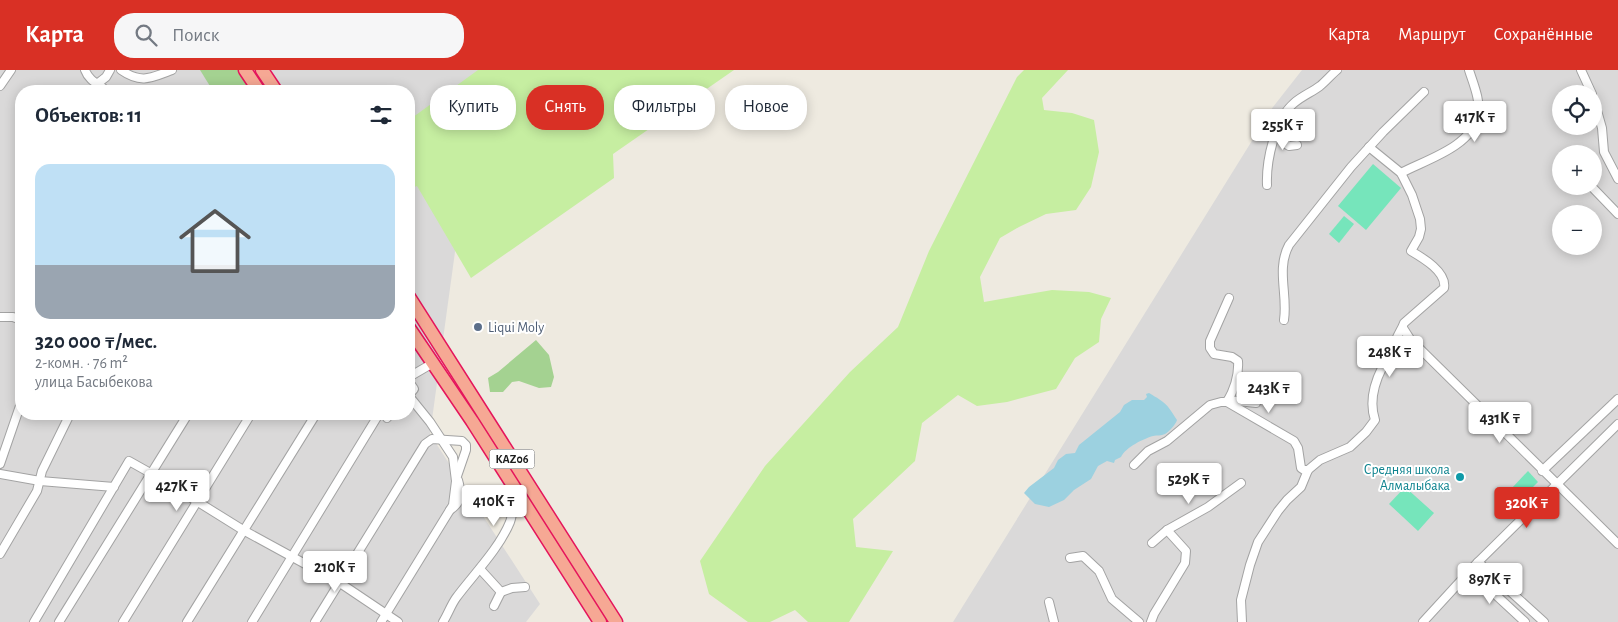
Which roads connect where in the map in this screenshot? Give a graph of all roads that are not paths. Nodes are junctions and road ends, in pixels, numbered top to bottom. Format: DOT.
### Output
graph roads {
  1 [pos="85,70"];
  2 [pos="110,70"];
  3 [pos="121,70"];
  4 [pos="172,70"];
  5 [pos="245,70"];
  6 [pos="262,70"];
  7 [pos="1337,70"];
  8 [pos="1469,70"];
  9 [pos="1581,70"];
  10 [pos="10,71"];
  11 [pos="97,84"];
  12 [pos="255,85"];
  13 [pos="272,85"];
  14 [pos="1588,85"];
  15 [pos="0,86"];
  16 [pos="1424,92"];
  17 [pos="1283,116"];
  18 [pos="1602,128"];
  19 [pos="1297,145"];
  20 [pos="1369,147"];
  21 [pos="1401,173"];
  22 [pos="1618,179"];
  23 [pos="1267,185"];
  24 [pos="1600,195"];
  25 [pos="1618,214"];
  26 [pos="1229,298"];
  27 [pos="415,306"];
  28 [pos="0,317"];
  29 [pos="15,318"];
  30 [pos="1284,320"];
  31 [pos="1403,328"];
  32 [pos="415,338"];
  33 [pos="433,363"];
  34 [pos="415,374"];
  35 [pos="1618,399"];
  36 [pos="1227,401"];
  37 [pos="1256,403"];
  38 [pos="415,404"];
  39 [pos="15,420"];
  40 [pos="67,420"];
  41 [pos="184,420"];
  42 [pos="247,420"];
  43 [pos="312,420"];
  44 [pos="375,420"];
  45 [pos="1618,424"];
  46 [pos="440,438"];
  47 [pos="0,464"];
  48 [pos="1134,465"];
  49 [pos="1305,469"];
  50 [pos="1542,471"];
  51 [pos="150,473"];
  52 [pos="0,474"];
  53 [pos="456,479"];
  54 [pos="40,481"];
  55 [pos="1241,483"];
  56 [pos="1556,484"];
  57 [pos="114,487"];
  58 [pos="514,488"];
  59 [pos="197,501"];
  60 [pos="243,530"];
  61 [pos="1167,530"];
  62 [pos="1152,543"];
  63 [pos="1618,544"];
  64 [pos="0,554"];
  65 [pos="291,558"];
  66 [pos="1070,558"];
  67 [pos="1478,562"];
  68 [pos="480,569"];
  69 [pos="1470,571"];
  70 [pos="340,583"];
  71 [pos="1504,586"];
  72 [pos="525,587"];
  73 [pos="501,592"];
  74 [pos="1495,595"];
  75 [pos="1049,602"];
  76 [pos="494,606"];
  77 [pos="386,614"];
  78 [pos="1536,615"];
  79 [pos="34,622"];
  80 [pos="59,622"];
  81 [pos="123,622"];
  82 [pos="187,622"];
  83 [pos="252,622"];
  84 [pos="316,622"];
  85 [pos="381,622"];
  86 [pos="398,622"];
  87 [pos="444,622"];
  88 [pos="600,622"];
  89 [pos="616,622"];
  90 [pos="1054,622"];
  91 [pos="1139,622"];
  92 [pos="1151,622"];
  93 [pos="1242,622"];
  94 [pos="1423,622"];
  95 [pos="1525,622"];
  96 [pos="1529,622"];
  97 [pos="1544,622"];
  1 -- 11 [label="street"];
  2 -- 11 [label="street"];
  3 -- 4 [label="street"];
  5 -- 12 [label="highway"];
  6 -- 13 [label="highway"];
  7 -- 17 [label="street"];
  8 -- 21 [label="street"];
  9 -- 14 [label="street"];
  10 -- 15 [label="street"];
  16 -- 20 [label="street"];
  17 -- 19 [label="street"];
  17 -- 23 [label="street"];
  18 -- 22 [label="street"];
  20 -- 21 [label="street"];
  20 -- 30 [label="street"];
  21 -- 31 [label="street"];
  24 -- 25 [label="street"];
  26 -- 36 [label="street"];
  27 -- 89 [label="highway, KАZ06"];
  28 -- 29 [label="street"];
  31 -- 49 [label="street"];
  31 -- 50 [label="street"];
  32 -- 33 [label="highway, KАZ06"];
  33 -- 34 [label="street"];
  33 -- 58 [label="highway, KАZ06"];
  35 -- 50 [label="street"];
  36 -- 37 [label="street"];
  36 -- 48 [label="street"];
  36 -- 49 [label="street"];
  38 -- 46 [label="street"];
  39 -- 47 [label="street"];
  40 -- 54 [label="street"];
  41 -- 51 [label="street"];
  42 -- 59 [label="street"];
  43 -- 60 [label="street"];
  44 -- 65 [label="street"];
  45 -- 56 [label="street"];
  46 -- 53 [label="street"];
  46 -- 53 [label="street"];
  46 -- 70 [label="street"];
  49 -- 93 [label="street"];
  50 -- 56 [label="street"];
  51 -- 57 [label="street"];
  51 -- 59 [label="street"];
  51 -- 80 [label="street"];
  52 -- 54 [label="street"];
  53 -- 77 [label="street"];
  54 -- 57 [label="street"];
  54 -- 64 [label="street"];
  55 -- 61 [label="street"];
  56 -- 63 [label="street"];
  56 -- 67 [label="street"];
  57 -- 79 [label="street"];
  58 -- 68 [label="street"];
  58 -- 88 [label="highway, KАZ06"];
  59 -- 60 [label="street"];
  59 -- 81 [label="street"];
  60 -- 65 [label="street"];
  60 -- 82 [label="street"];
  61 -- 62 [label="street"];
  61 -- 92 [label="street"];
  65 -- 70 [label="street"];
  65 -- 83 [label="street"];
  66 -- 91 [label="street"];
  67 -- 69 [label="street"];
  67 -- 71 [label="street"];
  68 -- 73 [label="street"];
  68 -- 87 [label="street"];
  69 -- 74 [label="street"];
  69 -- 94 [label="street"];
  70 -- 77 [label="street"];
  70 -- 84 [label="street"];
  71 -- 74 [label="street"];
  71 -- 78 [label="street"];
  72 -- 73 [label="street"];
  73 -- 76 [label="street"];
  74 -- 95 [label="street"];
  75 -- 90 [label="street"];
  77 -- 85 [label="street"];
  77 -- 86 [label="street"];
  78 -- 96 [label="street"];
  78 -- 97 [label="street"];
}
